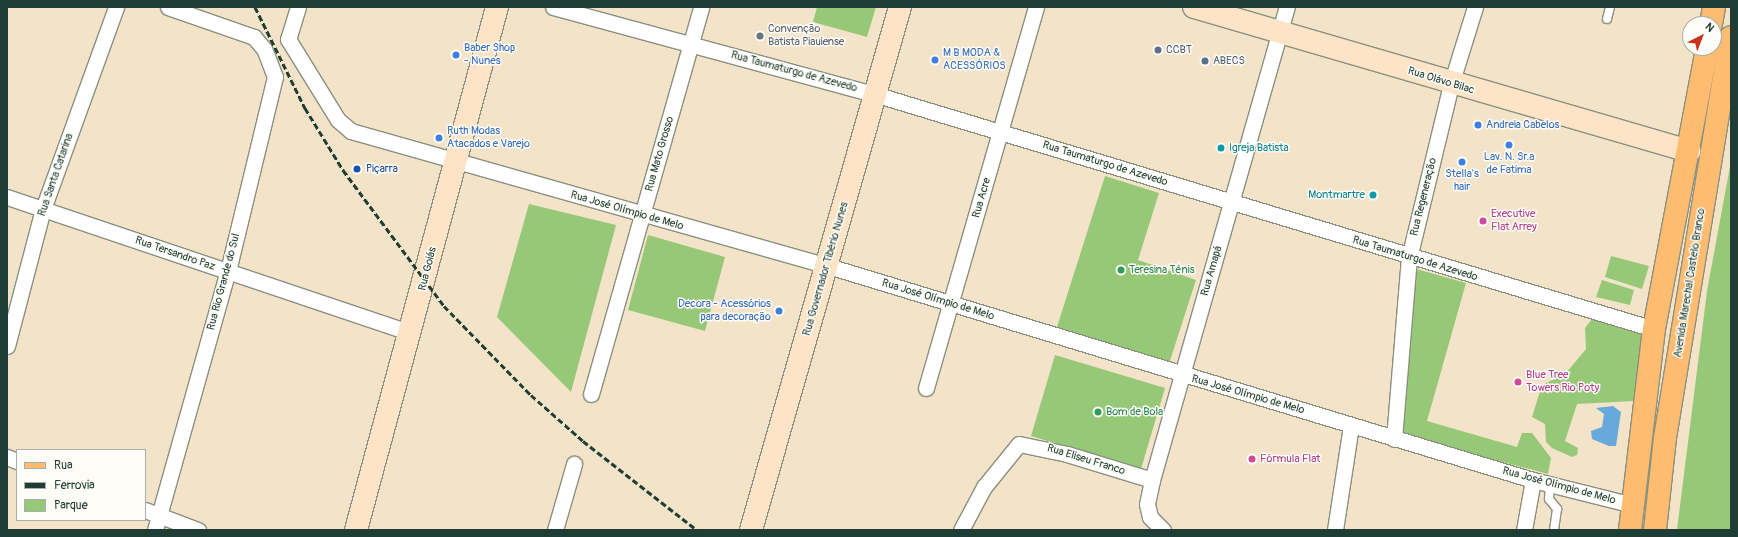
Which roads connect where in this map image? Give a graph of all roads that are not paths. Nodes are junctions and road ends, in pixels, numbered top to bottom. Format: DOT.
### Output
graph roads {
  1 [pos="116,7"];
  2 [pos="168,7"];
  3 [pos="298,7"];
  4 [pos="497,7"];
  5 [pos="553,7"];
  6 [pos="701,7"];
  7 [pos="900,7"];
  8 [pos="1036,7"];
  9 [pos="1194,7"];
  10 [pos="1287,7"];
  11 [pos="1475,7"];
  12 [pos="1610,7"];
  13 [pos="1607,19"];
  14 [pos="1279,33"];
  15 [pos="1731,37"];
  16 [pos="692,44"];
  17 [pos="1706,56"];
  18 [pos="1451,84"];
  19 [pos="874,94"];
  20 [pos="1001,133"];
  21 [pos="1688,151"];
  22 [pos="454,163"];
  23 [pos="7,197"];
  24 [pos="1231,203"];
  25 [pos="43,209"];
  26 [pos="642,215"];
  27 [pos="1409,258"];
  28 [pos="828,266"];
  29 [pos="228,271"];
  30 [pos="952,304"];
  31 [pos="1654,329"];
  32 [pos="412,333"];
  33 [pos="7,346"];
  34 [pos="1182,376"];
  35 [pos="926,388"];
  36 [pos="591,394"];
  37 [pos="1351,425"];
  38 [pos="1640,434"];
  39 [pos="1665,438"];
  40 [pos="1394,439"];
  41 [pos="574,464"];
  42 [pos="1152,480"];
  43 [pos="1533,480"];
  44 [pos="1550,484"];
  45 [pos="1633,505"];
  46 [pos="146,510"];
  47 [pos="159,515"];
  48 [pos="155,530"];
  49 [pos="198,530"];
  50 [pos="356,530"];
  51 [pos="555,530"];
  52 [pos="751,530"];
  53 [pos="961,530"];
  54 [pos="1163,530"];
  55 [pos="1335,530"];
  56 [pos="1524,530"];
  57 [pos="1554,530"];
  58 [pos="1630,530"];
  59 [pos="1655,530"];
  1 -- 25 [label="street, Rua Santa Catarina"];
  2 -- 29 [label="street, Rua Rio Grande do Sul"];
  3 -- 22 [label="street, Rua José Olímpio de Melo"];
  4 -- 22 [label="street, Rua Goiás"];
  5 -- 16 [label="street, Rua Taumaturgo de Azevedo"];
  6 -- 16 [label="street, Rua Mato Grosso"];
  7 -- 19 [label="street, Rua Governador Tibério Nunes"];
  8 -- 20 [label="street, Rua Acre"];
  9 -- 14 [label="street, Rua Olávo Bilac"];
  10 -- 14 [label="street, Rua Amapá"];
  11 -- 18 [label="street, Rua Regeneração"];
  12 -- 13 [label="lane"];
  14 -- 18 [label="street, Rua Olávo Bilac"];
  14 -- 24 [label="street, Rua Amapá"];
  15 -- 39 [label="main road, Avenida Marechal Castelo Branco"];
  16 -- 19 [label="street, Rua Taumaturgo de Azevedo"];
  16 -- 26 [label="street, Rua Mato Grosso"];
  17 -- 21 [label="main road"];
  18 -- 21 [label="street, Rua Olávo Bilac"];
  18 -- 27 [label="street, Rua Regeneração"];
  19 -- 20 [label="street, Rua Taumaturgo de Azevedo"];
  19 -- 28 [label="street, Rua Governador Tibério Nunes"];
  20 -- 24 [label="street, Rua Taumaturgo de Azevedo"];
  20 -- 30 [label="street, Rua Acre"];
  21 -- 31 [label="main road"];
  22 -- 26 [label="street, Rua José Olímpio de Melo"];
  22 -- 32 [label="street, Rua Goiás"];
  23 -- 25 [label="street, Rua Tersandro Paz"];
  24 -- 27 [label="street, Rua Taumaturgo de Azevedo"];
  24 -- 34 [label="street, Rua Amapá"];
  25 -- 29 [label="street, Rua Tersandro Paz"];
  25 -- 33 [label="street, Rua Santa Catarina"];
  26 -- 28 [label="street, Rua José Olímpio de Melo"];
  26 -- 36 [label="street, Rua Mato Grosso"];
  27 -- 31 [label="street, Rua Taumaturgo de Azevedo"];
  27 -- 40 [label="street, Rua Regeneração"];
  28 -- 30 [label="street, Rua José Olímpio de Melo"];
  28 -- 52 [label="street, Rua Governador Tibério Nunes"];
  29 -- 32 [label="street, Rua Tersandro Paz"];
  29 -- 47 [label="street, Rua Rio Grande do Sul"];
  30 -- 34 [label="street, Rua José Olímpio de Melo"];
  30 -- 35 [label="street, Rua Acre"];
  31 -- 38 [label="main road"];
  32 -- 50 [label="street, Rua Goiás"];
  34 -- 37 [label="street, Rua José Olímpio de Melo"];
  34 -- 42 [label="street, Rua Amapá"];
  37 -- 40 [label="street, Rua José Olímpio de Melo"];
  37 -- 55 [label="street"];
  38 -- 39 [label="main road"];
  38 -- 45 [label="main road"];
  39 -- 59 [label="main road, Avenida Marechal Castelo Branco"];
  40 -- 43 [label="street, Rua José Olímpio de Melo"];
  41 -- 51 [label="street"];
  42 -- 53 [label="street, Rua Eliseu Franco"];
  42 -- 54 [label="street, Rua Amapá"];
  43 -- 44 [label="street, Rua José Olímpio de Melo"];
  43 -- 56 [label="street"];
  44 -- 45 [label="street, Rua José Olímpio de Melo"];
  44 -- 57 [label="lane"];
  45 -- 58 [label="main road"];
  46 -- 47 [label="street"];
  47 -- 48 [label="street, Rua Rio Grande do Sul"];
  47 -- 49 [label="street"];
}
